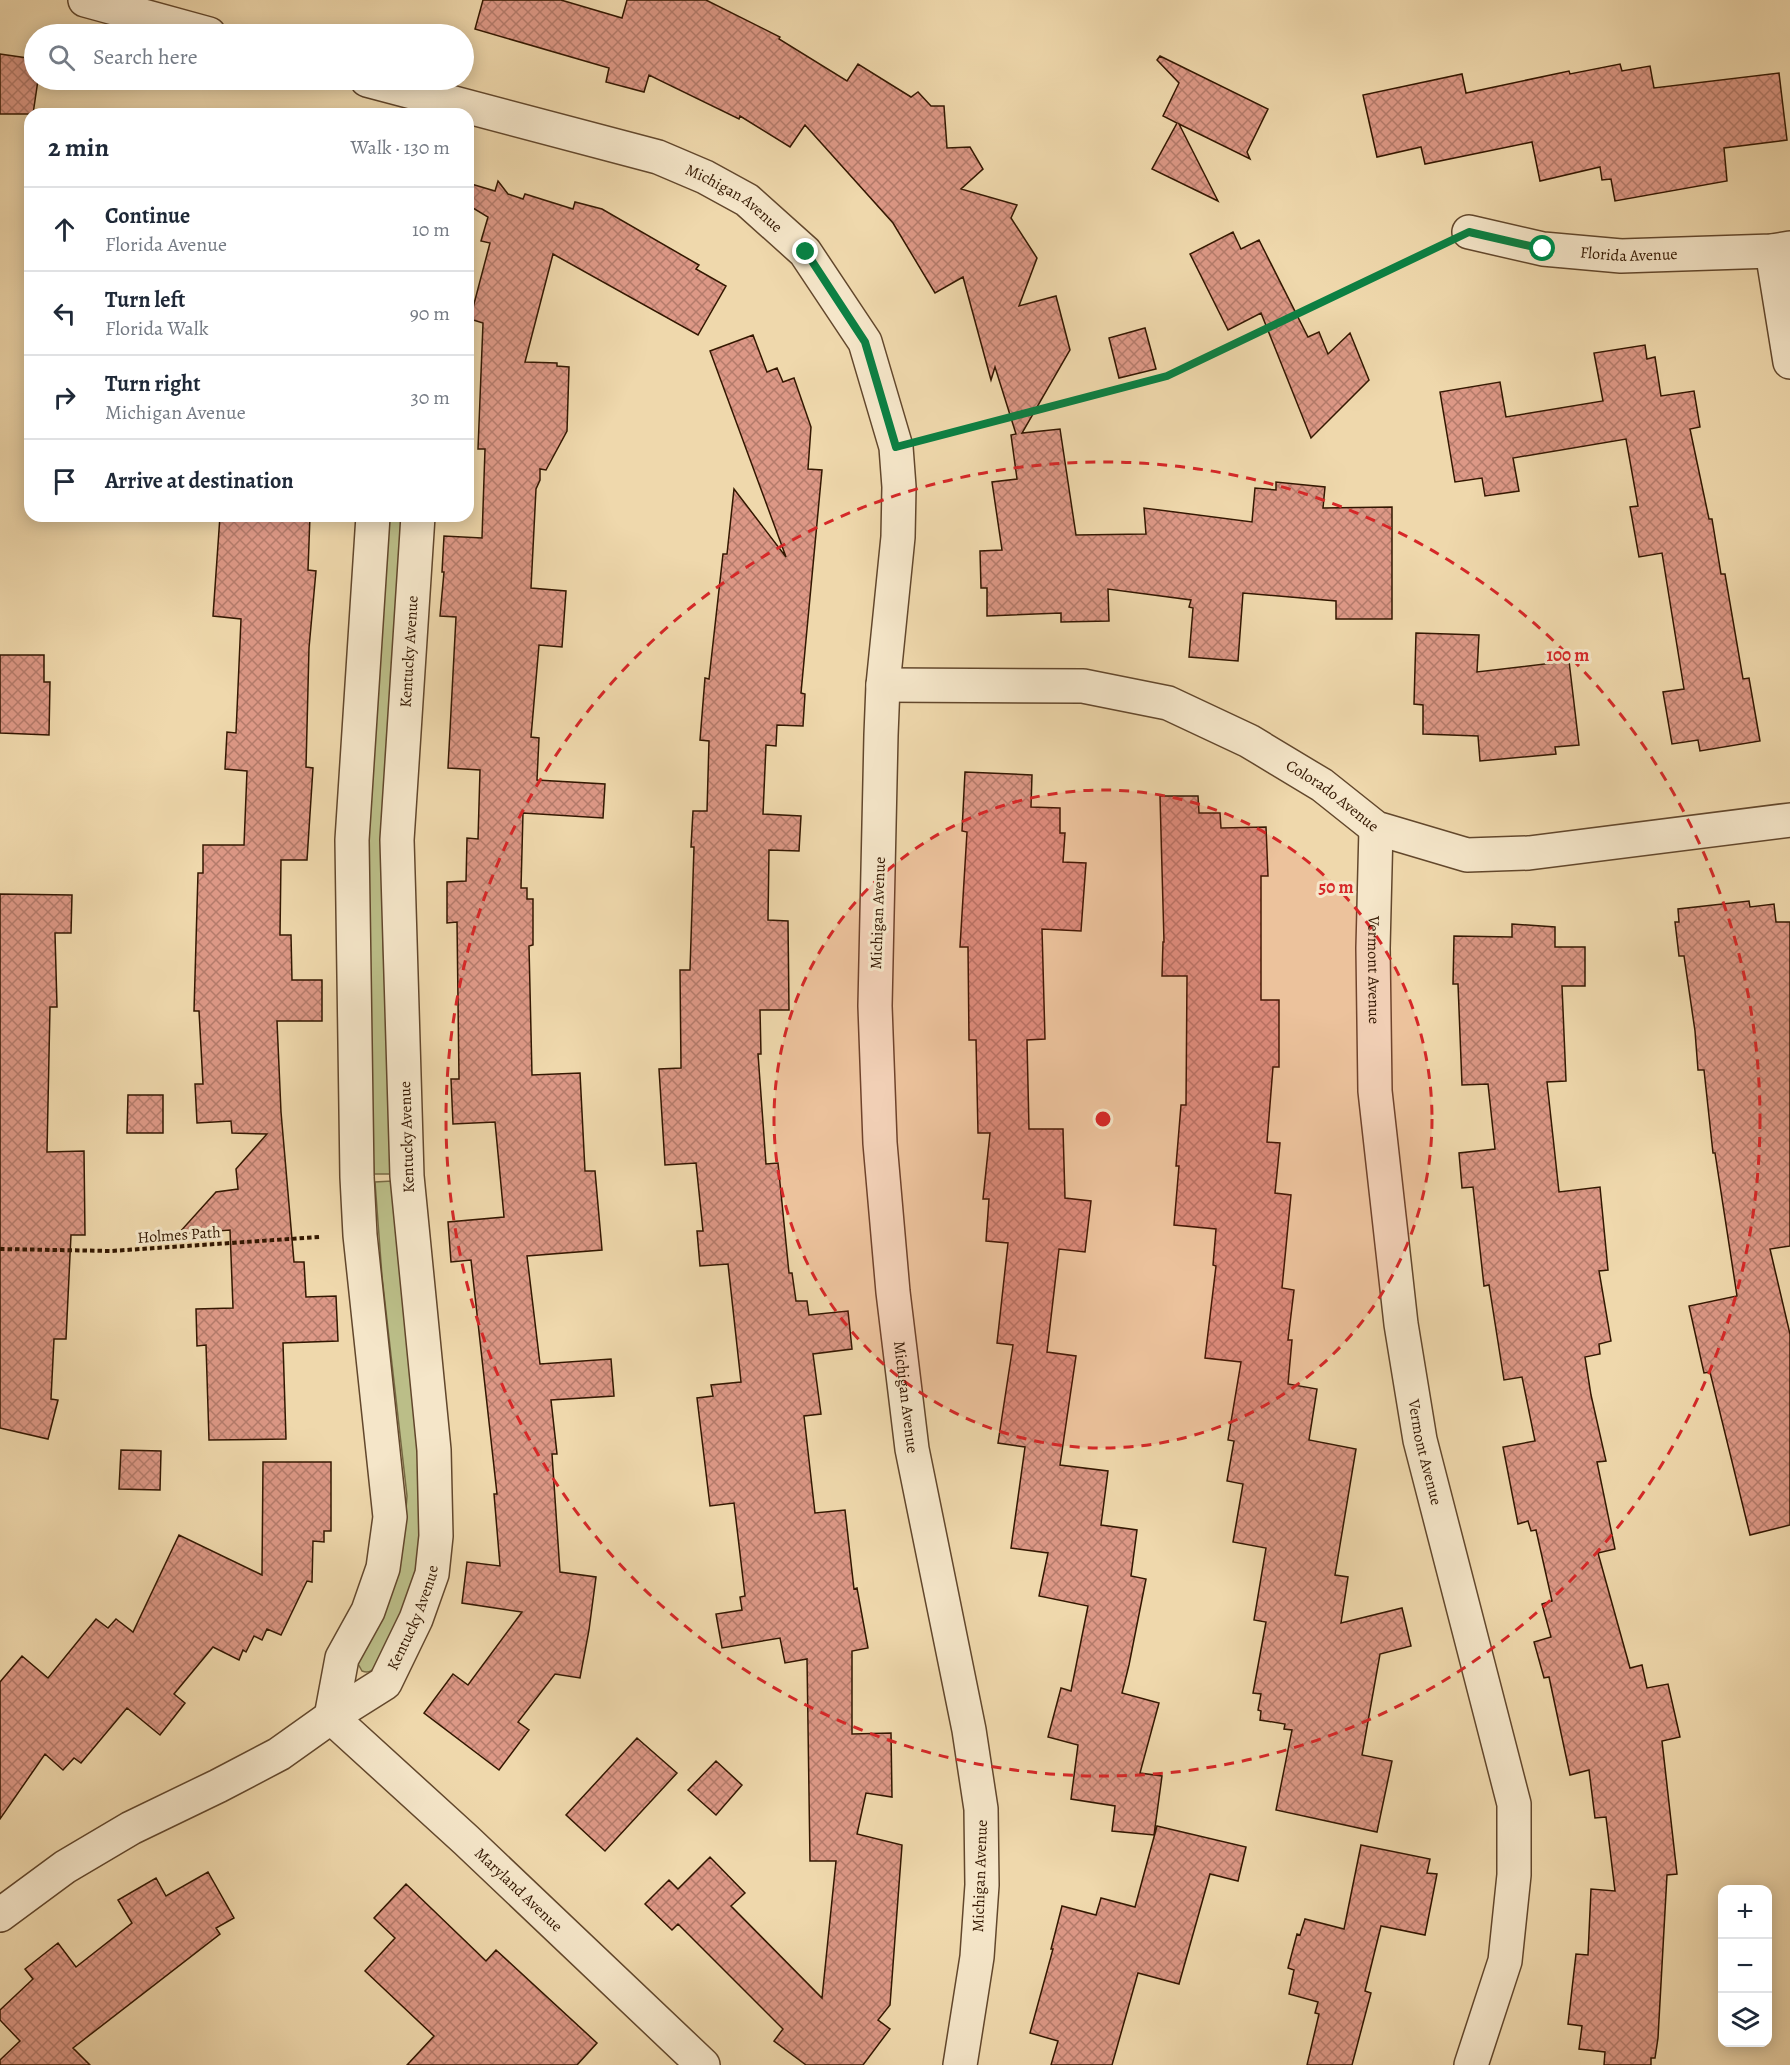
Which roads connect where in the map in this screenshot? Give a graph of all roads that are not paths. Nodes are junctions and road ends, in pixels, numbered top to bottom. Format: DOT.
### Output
graph roads {
  1 [pos="85,0"];
  2 [pos="173,24"];
  3 [pos="386,90"];
  4 [pos="417,107"];
  5 [pos="474,119"];
  6 [pos="1469,232"];
  7 [pos="1781,250"];
  8 [pos="1790,362"];
  9 [pos="373,522"];
  10 [pos="418,522"];
  11 [pos="883,685"];
  12 [pos="1790,820"];
  13 [pos="1376,828"];
  14 [pos="331,1717"];
  15 [pos="0,1915"];
  16 [pos="703,2065"];
  17 [pos="960,2065"];
  18 [pos="1471,2065"];
  1 -- 2 [label="street"];
  3 -- 4 [label="street, Michigan Avenue"];
  5 -- 11 [label="street, Michigan Avenue"];
  6 -- 7 [label="street, Florida Avenue"];
  7 -- 8 [label="street"];
  9 -- 14 [label="street"];
  10 -- 14 [label="street, Kentucky Avenue"];
  11 -- 13 [label="street, Colorado Avenue"];
  11 -- 17 [label="street, Michigan Avenue"];
  12 -- 13 [label="street, Colorado Avenue"];
  13 -- 18 [label="street, Vermont Avenue"];
  14 -- 15 [label="street, Kentucky Avenue"];
  14 -- 16 [label="street, Maryland Avenue"];
}
